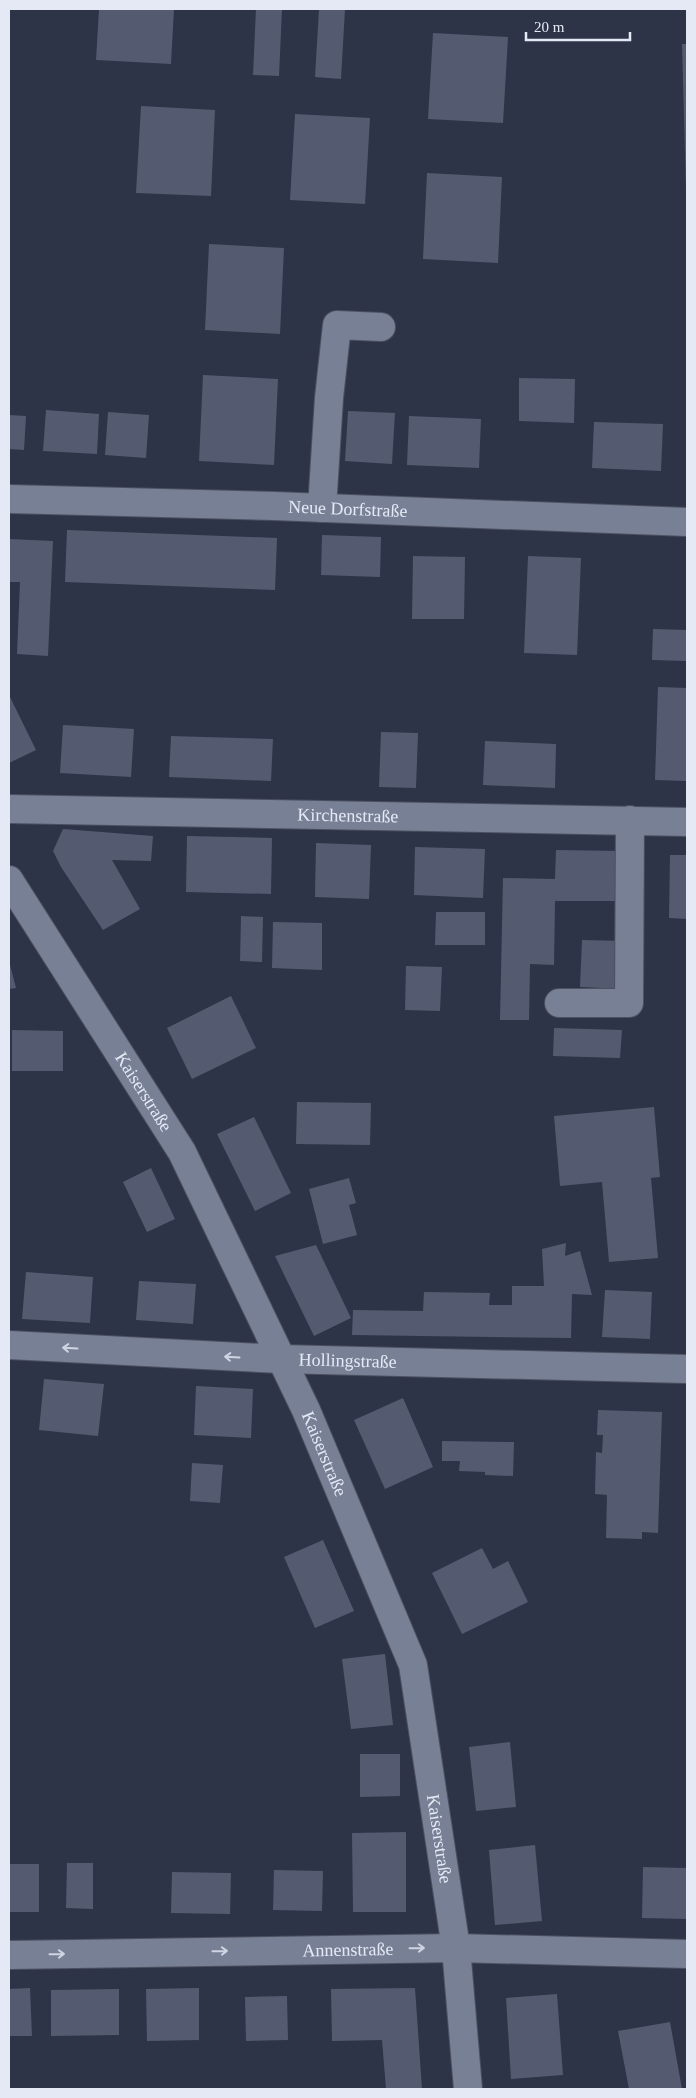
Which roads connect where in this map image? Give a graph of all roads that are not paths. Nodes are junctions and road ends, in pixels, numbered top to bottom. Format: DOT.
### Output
graph roads {
  1 [pos="381,327"];
  2 [pos="9,499"];
  3 [pos="322,508"];
  4 [pos="687,522"];
  5 [pos="9,809"];
  6 [pos="630,820"];
  7 [pos="687,822"];
  8 [pos="9,880"];
  9 [pos="559,1003"];
  10 [pos="9,1345"];
  11 [pos="281,1359"];
  12 [pos="687,1370"];
  13 [pos="456,1948"];
  14 [pos="687,1954"];
  15 [pos="9,1955"];
  16 [pos="468,2089"];
  1 -- 3 [label="street"];
  2 -- 3 [label="street, Neue Dorfstraße"];
  3 -- 4 [label="street, Neue Dorfstraße"];
  5 -- 6 [label="street, Kirchenstraße"];
  6 -- 7 [label="street, Kirchenstraße"];
  6 -- 9 [label="street"];
  8 -- 11 [label="street, Kaiserstraße"];
  11 -- 10 [label="street, Hollingstraße, one-way"];
  11 -- 12 [label="street, Hollingstraße"];
  11 -- 13 [label="street, Kaiserstraße"];
  13 -- 14 [label="street, Annenstraße"];
  15 -- 13 [label="street, Annenstraße, one-way"];
  13 -- 16 [label="street, Kaiserstraße"];
}
